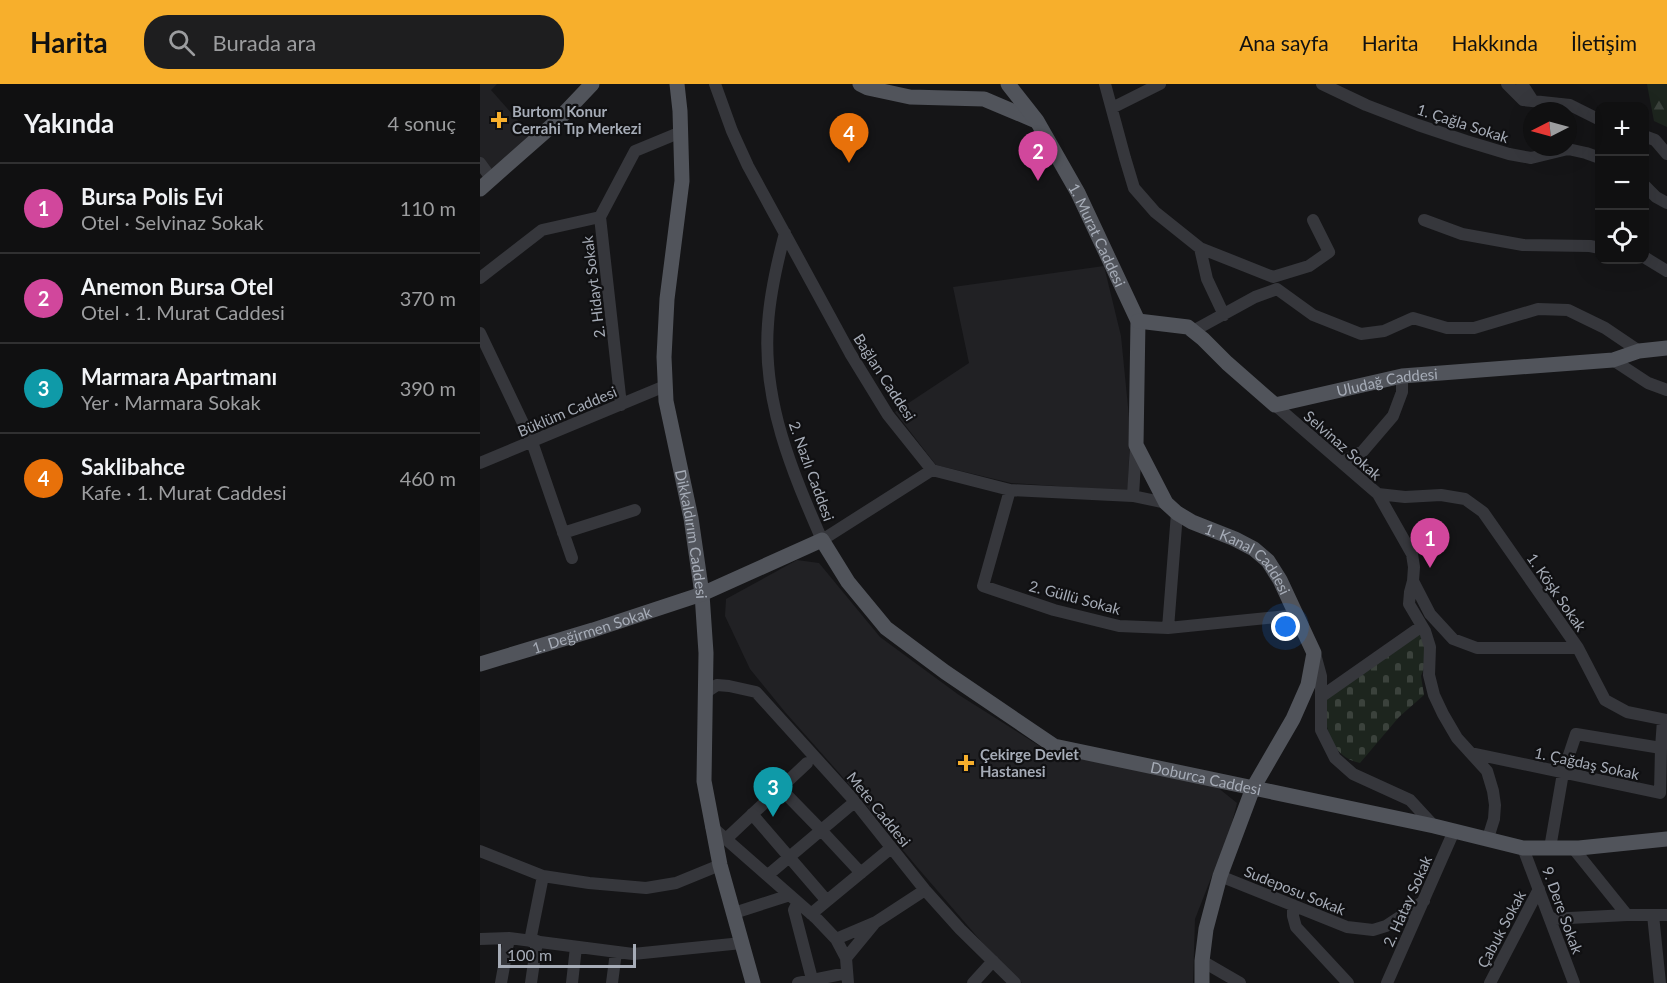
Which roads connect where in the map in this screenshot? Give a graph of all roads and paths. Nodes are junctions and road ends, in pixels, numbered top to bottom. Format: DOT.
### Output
graph roads {
  1 [pos="677,84"];
  2 [pos="715,84"];
  3 [pos="860,84"];
  4 [pos="1001,84"];
  5 [pos="1008,84"];
  6 [pos="1105,84"];
  7 [pos="1160,84"];
  8 [pos="1322,84"];
  9 [pos="1507,84"];
  10 [pos="1522,84"];
  11 [pos="590,85"];
  12 [pos="984,99"];
  13 [pos="1533,101"];
  14 [pos="1112,108"];
  15 [pos="1595,118"];
  16 [pos="1037,121"];
  17 [pos="681,132"];
  18 [pos="1649,138"];
  19 [pos="520,153"];
  20 [pos="1667,154"];
  21 [pos="1595,156"];
  22 [pos="483,172"];
  23 [pos="480,189"];
  24 [pos="1649,190"];
  25 [pos="1667,203"];
  26 [pos="600,217"];
  27 [pos="1313,220"];
  28 [pos="1424,220"];
  29 [pos="785,233"];
  30 [pos="1595,247"];
  31 [pos="1200,248"];
  32 [pos="1649,260"];
  33 [pos="1667,271"];
  34 [pos="1273,277"];
  35 [pos="480,278"];
  36 [pos="1277,290"];
  37 [pos="1224,315"];
  38 [pos="1138,321"];
  39 [pos="1193,331"];
  40 [pos="480,333"];
  41 [pos="1667,348"];
  42 [pos="1639,351"];
  43 [pos="1613,360"];
  44 [pos="1402,376"];
  45 [pos="665,386"];
  46 [pos="1667,390"];
  47 [pos="621,405"];
  48 [pos="1275,405"];
  49 [pos="532,442"];
  50 [pos="1136,445"];
  51 [pos="1341,462"];
  52 [pos="480,463"];
  53 [pos="932,470"];
  54 [pos="1010,490"];
  55 [pos="1378,494"];
  56 [pos="1133,496"];
  57 [pos="1171,508"];
  58 [pos="635,510"];
  59 [pos="563,533"];
  60 [pos="822,540"];
  61 [pos="572,558"];
  62 [pos="1413,581"];
  63 [pos="702,594"];
  64 [pos="1297,615"];
  65 [pos="1422,626"];
  66 [pos="1168,628"];
  67 [pos="1578,648"];
  68 [pos="1314,653"];
  69 [pos="481,660"];
  70 [pos="705,693"];
  71 [pos="1322,696"];
  72 [pos="1665,720"];
  73 [pos="1661,748"];
  74 [pos="1471,753"];
  75 [pos="807,763"];
  76 [pos="1563,773"];
  77 [pos="780,788"];
  78 [pos="1253,788"];
  79 [pos="851,805"];
  80 [pos="752,814"];
  81 [pos="711,825"];
  82 [pos="1434,825"];
  83 [pos="821,830"];
  84 [pos="1454,831"];
  85 [pos="726,838"];
  86 [pos="1488,838"];
  87 [pos="1667,839"];
  88 [pos="891,848"];
  89 [pos="1523,848"];
  90 [pos="1550,848"];
  91 [pos="1573,848"];
  92 [pos="480,851"];
  93 [pos="789,858"];
  94 [pos="720,865"];
  95 [pos="861,873"];
  96 [pos="768,875"];
  97 [pos="543,876"];
  98 [pos="1220,876"];
  99 [pos="1539,889"];
  100 [pos="925,890"];
  101 [pos="794,898"];
  102 [pos="827,902"];
  103 [pos="1424,902"];
  104 [pos="1293,905"];
  105 [pos="734,913"];
  106 [pos="811,914"];
  107 [pos="1628,915"];
  108 [pos="1653,915"];
  109 [pos="1667,915"];
  110 [pos="1550,919"];
  111 [pos="876,922"];
  112 [pos="509,938"];
  113 [pos="480,939"];
  114 [pos="836,939"];
  115 [pos="533,941"];
  116 [pos="742,943"];
  117 [pos="576,946"];
  118 [pos="616,952"];
  119 [pos="846,958"];
  120 [pos="993,961"];
  121 [pos="1202,961"];
  122 [pos="847,978"];
  123 [pos="812,979"];
  124 [pos="501,983"];
  125 [pos="531,983"];
  126 [pos="573,983"];
  127 [pos="612,983"];
  128 [pos="753,983"];
  129 [pos="798,983"];
  130 [pos="973,983"];
  131 [pos="1015,983"];
  132 [pos="1202,983"];
  133 [pos="1240,983"];
  134 [pos="1348,983"];
  135 [pos="1387,983"];
  136 [pos="1490,983"];
  137 [pos="1574,983"];
  138 [pos="1660,983"];
  1 -- 17 [label="main road, Dikkaldırım Caddesi"];
  2 -- 29 [label="street, Bağlan Caddesi"];
  3 -- 12 [label="main road"];
  4 -- 12 [label="main road"];
  5 -- 16 [label="main road, 1. Murat Caddesi"];
  6 -- 14 [label="street"];
  7 -- 14 [label="street"];
  8 -- 21 [label="street, 1. Çağla Sokak"];
  9 -- 13 [label="street"];
  10 -- 13 [label="street"];
  11 -- 19 [label="main road"];
  12 -- 16 [label="main road"];
  13 -- 15 [label="street"];
  14 -- 31 [label="street"];
  16 -- 38 [label="main road, 1. Murat Caddesi"];
  17 -- 26 [label="street, 2. Hidayt Sokak"];
  17 -- 45 [label="main road, Dikkaldırım Caddesi"];
  18 -- 20 [label="street"];
  19 -- 22 [label="main road"];
  19 -- 23 [label="main road"];
  24 -- 25 [label="street"];
  26 -- 35 [label="street"];
  26 -- 47 [label="street, 2. Hidayt Sokak"];
  27 -- 34 [label="street"];
  28 -- 30 [label="street"];
  29 -- 53 [label="street, Bağlan Caddesi"];
  29 -- 60 [label="street, 2. Nazlı Caddesi"];
  31 -- 34 [label="street"];
  31 -- 37 [label="street"];
  32 -- 33 [label="street"];
  34 -- 36 [label="street"];
  36 -- 37 [label="street"];
  36 -- 42 [label="street"];
  37 -- 39 [label="street"];
  38 -- 39 [label="main road"];
  38 -- 50 [label="main road"];
  39 -- 48 [label="main road"];
  40 -- 49 [label="street"];
  41 -- 42 [label="main road, Uludağ Caddesi"];
  42 -- 43 [label="main road, Uludağ Caddesi"];
  43 -- 44 [label="main road, Uludağ Caddesi"];
  43 -- 46 [label="street"];
  44 -- 48 [label="main road, Uludağ Caddesi"];
  44 -- 51 [label="street"];
  45 -- 47 [label="street, Büklüm Caddesi"];
  45 -- 63 [label="main road, Dikkaldırım Caddesi"];
  47 -- 49 [label="street, Büklüm Caddesi"];
  48 -- 51 [label="street, Selvinaz Sokak"];
  49 -- 52 [label="street, Büklüm Caddesi"];
  49 -- 59 [label="street"];
  50 -- 56 [label="street"];
  50 -- 57 [label="main road"];
  51 -- 55 [label="street, Selvinaz Sokak"];
  53 -- 54 [label="street"];
  53 -- 60 [label="street"];
  54 -- 56 [label="street"];
  54 -- 66 [label="street, 2. Güllü Sokak"];
  55 -- 62 [label="street, Selvinaz Sokak"];
  55 -- 67 [label="street, 1. Köşk Sokak"];
  56 -- 57 [label="street"];
  57 -- 64 [label="main road, 1. Kanal Caddesi"];
  57 -- 66 [label="street"];
  58 -- 59 [label="street"];
  59 -- 61 [label="street"];
  60 -- 63 [label="main road, 1. Değirmen Sokak"];
  60 -- 78 [label="main road, Doburca Caddesi"];
  62 -- 65 [label="street, Selvinaz Sokak"];
  62 -- 67 [label="street, 1. Köşk Sokak"];
  63 -- 69 [label="main road, 1. Değirmen Sokak"];
  63 -- 70 [label="main road, Dikkaldırım Caddesi"];
  64 -- 66 [label="street, 2. Güllü Sokak"];
  64 -- 68 [label="main road, 1. Kanal Caddesi"];
  65 -- 71 [label="street"];
  65 -- 74 [label="street, Selvinaz Sokak"];
  67 -- 72 [label="street"];
  68 -- 71 [label="street"];
  68 -- 78 [label="main road"];
  70 -- 81 [label="main road, Dikkaldırım Caddesi"];
  70 -- 88 [label="street, Mete Caddesi"];
  71 -- 82 [label="street"];
  72 -- 73 [label="street, 1. Çağdaş Sokak"];
  73 -- 76 [label="street"];
  73 -- 76 [label="street, 1. Çağdaş Sokak"];
  74 -- 76 [label="street, 1. Çağdaş Sokak"];
  74 -- 86 [label="street, Selvinaz Sokak"];
  75 -- 77 [label="street"];
  76 -- 90 [label="street"];
  77 -- 80 [label="street"];
  77 -- 83 [label="street"];
  78 -- 82 [label="main road, Doburca Caddesi"];
  78 -- 98 [label="main road"];
  79 -- 83 [label="street"];
  80 -- 85 [label="street"];
  80 -- 93 [label="street"];
  81 -- 85 [label="street"];
  81 -- 94 [label="main road, Dikkaldırım Caddesi"];
  82 -- 84 [label="main road, Doburca Caddesi"];
  83 -- 93 [label="street"];
  83 -- 95 [label="street"];
  84 -- 86 [label="main road, Doburca Caddesi"];
  84 -- 103 [label="street, 2. Hatay Sokak"];
  85 -- 96 [label="street"];
  86 -- 89 [label="main road, Doburca Caddesi"];
  87 -- 91 [label="main road, Doburca Caddesi"];
  88 -- 95 [label="street"];
  88 -- 100 [label="street, Mete Caddesi"];
  89 -- 90 [label="main road, Doburca Caddesi"];
  89 -- 99 [label="street, 9. Dere Sokak"];
  90 -- 91 [label="main road, Doburca Caddesi"];
  91 -- 107 [label="street"];
  92 -- 97 [label="street"];
  93 -- 96 [label="street"];
  93 -- 102 [label="street"];
  94 -- 97 [label="street"];
  94 -- 105 [label="main road, Dikkaldırım Caddesi"];
  95 -- 102 [label="street"];
  96 -- 101 [label="street"];
  97 -- 115 [label="street"];
  98 -- 104 [label="street, Sudeposu Sokak"];
  98 -- 121 [label="main road"];
  99 -- 110 [label="street, 9. Dere Sokak"];
  99 -- 136 [label="street, Çabuk Sokak"];
  100 -- 111 [label="street"];
  100 -- 120 [label="street, Mete Caddesi"];
  101 -- 105 [label="street"];
  101 -- 106 [label="street"];
  101 -- 123 [label="street"];
  102 -- 106 [label="street"];
  103 -- 104 [label="street, Sudeposu Sokak"];
  103 -- 135 [label="street, 2. Hatay Sokak"];
  104 -- 134 [label="street"];
  105 -- 116 [label="main road, Dikkaldırım Caddesi"];
  106 -- 114 [label="street"];
  107 -- 108 [label="street"];
  107 -- 110 [label="street"];
  108 -- 109 [label="street"];
  108 -- 138 [label="street"];
  110 -- 137 [label="street, 9. Dere Sokak"];
  111 -- 114 [label="street"];
  111 -- 119 [label="street"];
  112 -- 113 [label="street"];
  112 -- 115 [label="street"];
  112 -- 124 [label="street"];
  114 -- 119 [label="street"];
  115 -- 117 [label="street"];
  115 -- 125 [label="street"];
  116 -- 118 [label="street"];
  116 -- 128 [label="main road, Dikkaldırım Caddesi"];
  117 -- 118 [label="street"];
  117 -- 126 [label="street"];
  118 -- 127 [label="street"];
  119 -- 122 [label="street"];
  120 -- 130 [label="street"];
  120 -- 131 [label="street, Mete Caddesi"];
  121 -- 132 [label="main road"];
  121 -- 133 [label="street"];
  122 -- 123 [label="street"];
  123 -- 129 [label="street"];
}
